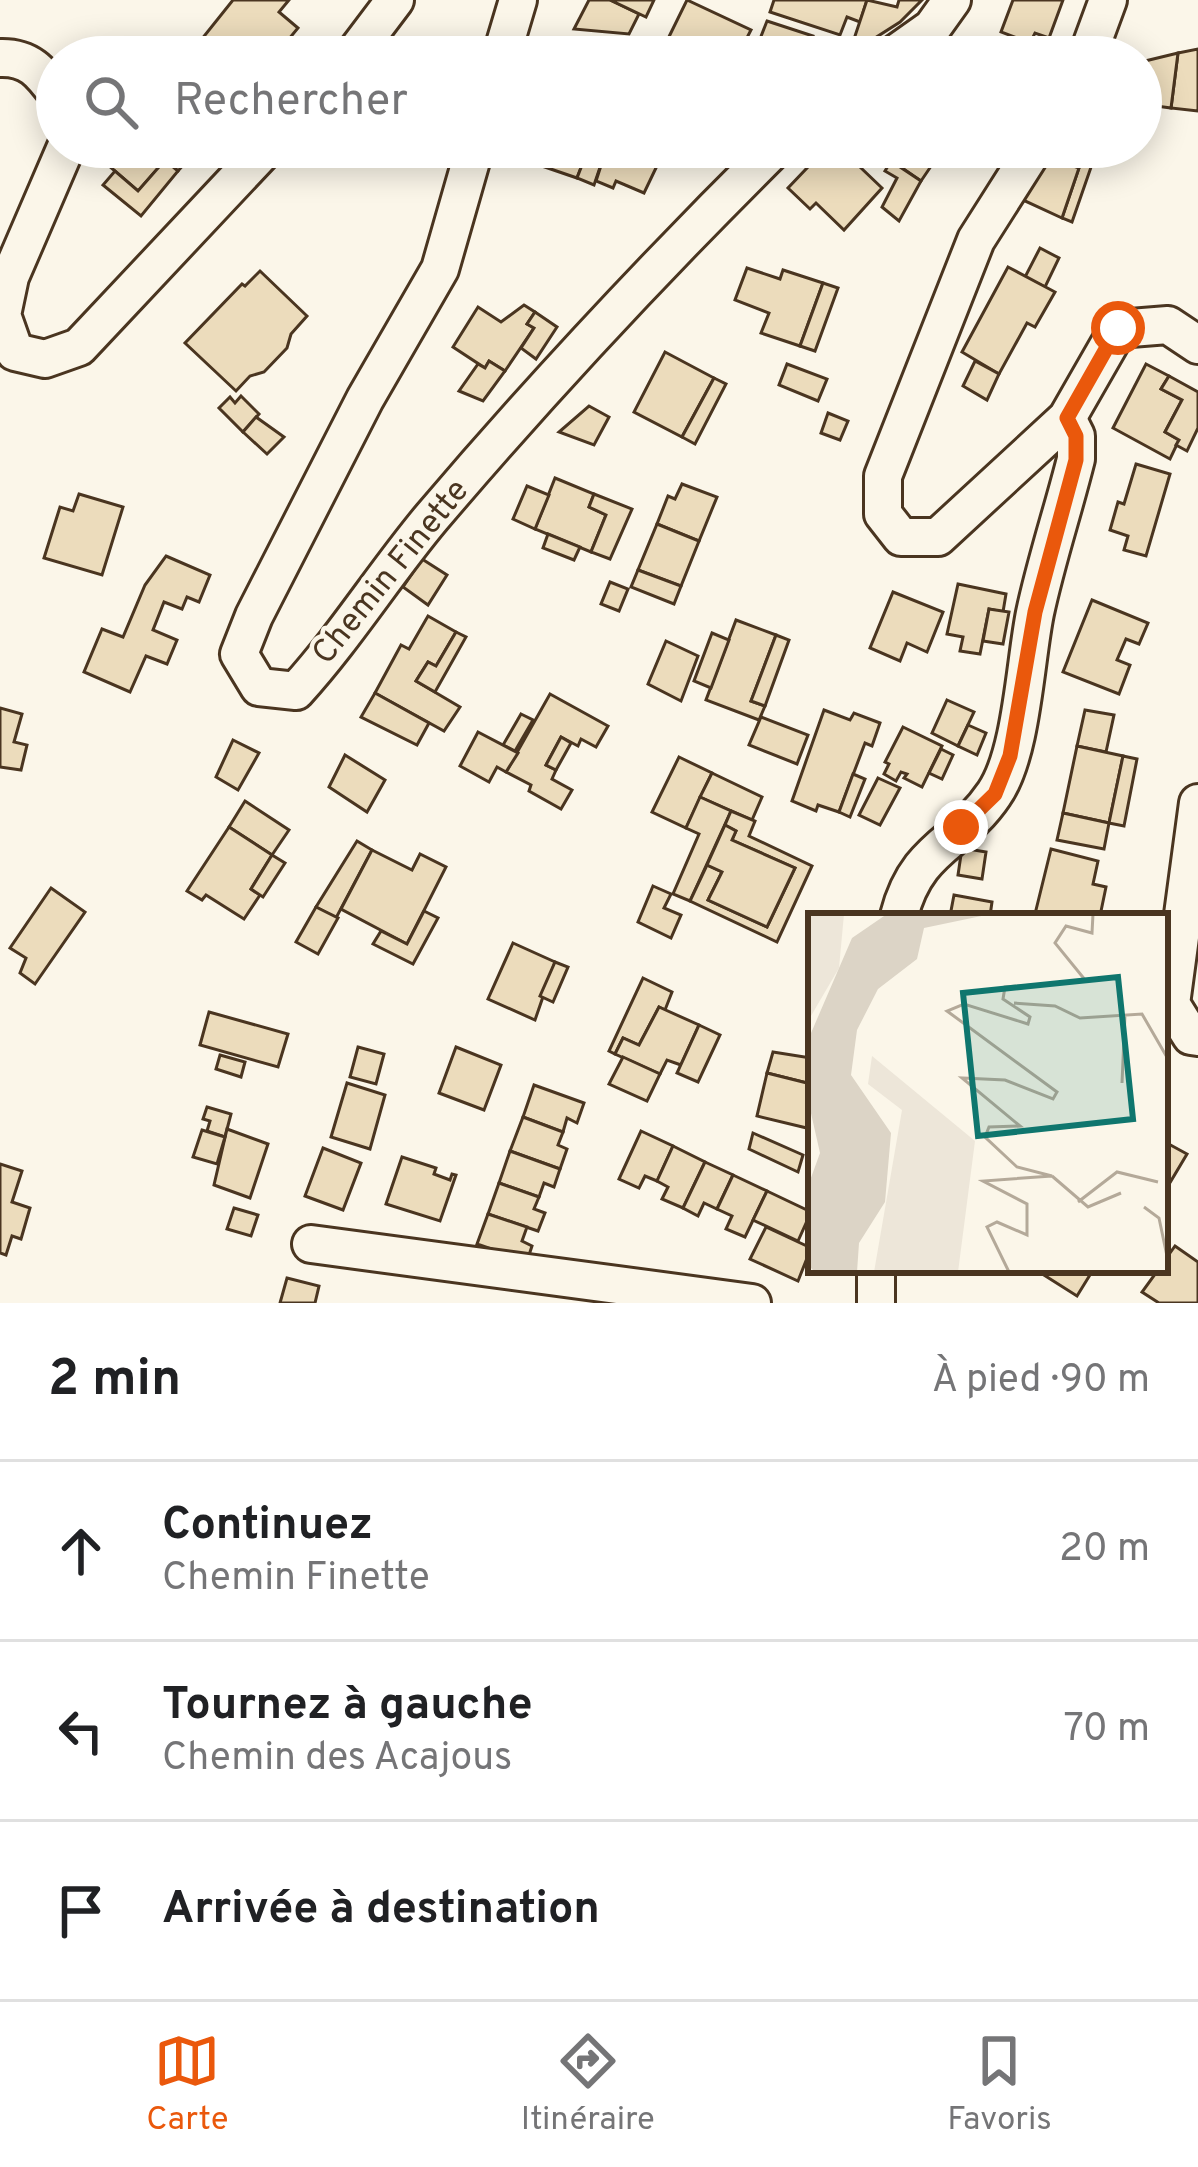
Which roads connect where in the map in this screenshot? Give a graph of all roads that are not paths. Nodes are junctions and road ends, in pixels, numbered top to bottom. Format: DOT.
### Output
graph roads {
  1 [pos="395,0"];
  2 [pos="518,0"];
  3 [pos="952,0"];
  4 [pos="1108,0"];
  5 [pos="368,36"];
  6 [pos="507,36"];
  7 [pos="921,36"];
  8 [pos="1095,36"];
  9 [pos="0,58"];
  10 [pos="36,65"];
  11 [pos="57,168"];
  12 [pos="247,168"];
  13 [pos="469,168"];
  14 [pos="755,168"];
  15 [pos="1022,168"];
  16 [pos="1198,345"];
  17 [pos="1067,418"];
  18 [pos="1198,803"];
  19 [pos="899,913"];
  20 [pos="1198,1036"];
  21 [pos="311,1244"];
  22 [pos="752,1303"];
  1 -- 5 [label="street"];
  2 -- 6 [label="street"];
  3 -- 7 [label="street"];
  4 -- 8 [label="street"];
  9 -- 10 [label="street"];
  11 -- 12 [label="street"];
  13 -- 14 [label="street, Chemin Finette"];
  15 -- 17 [label="street"];
  16 -- 17 [label="street"];
  17 -- 19 [label="street"];
  18 -- 20 [label="street"];
  21 -- 22 [label="street"];
}
